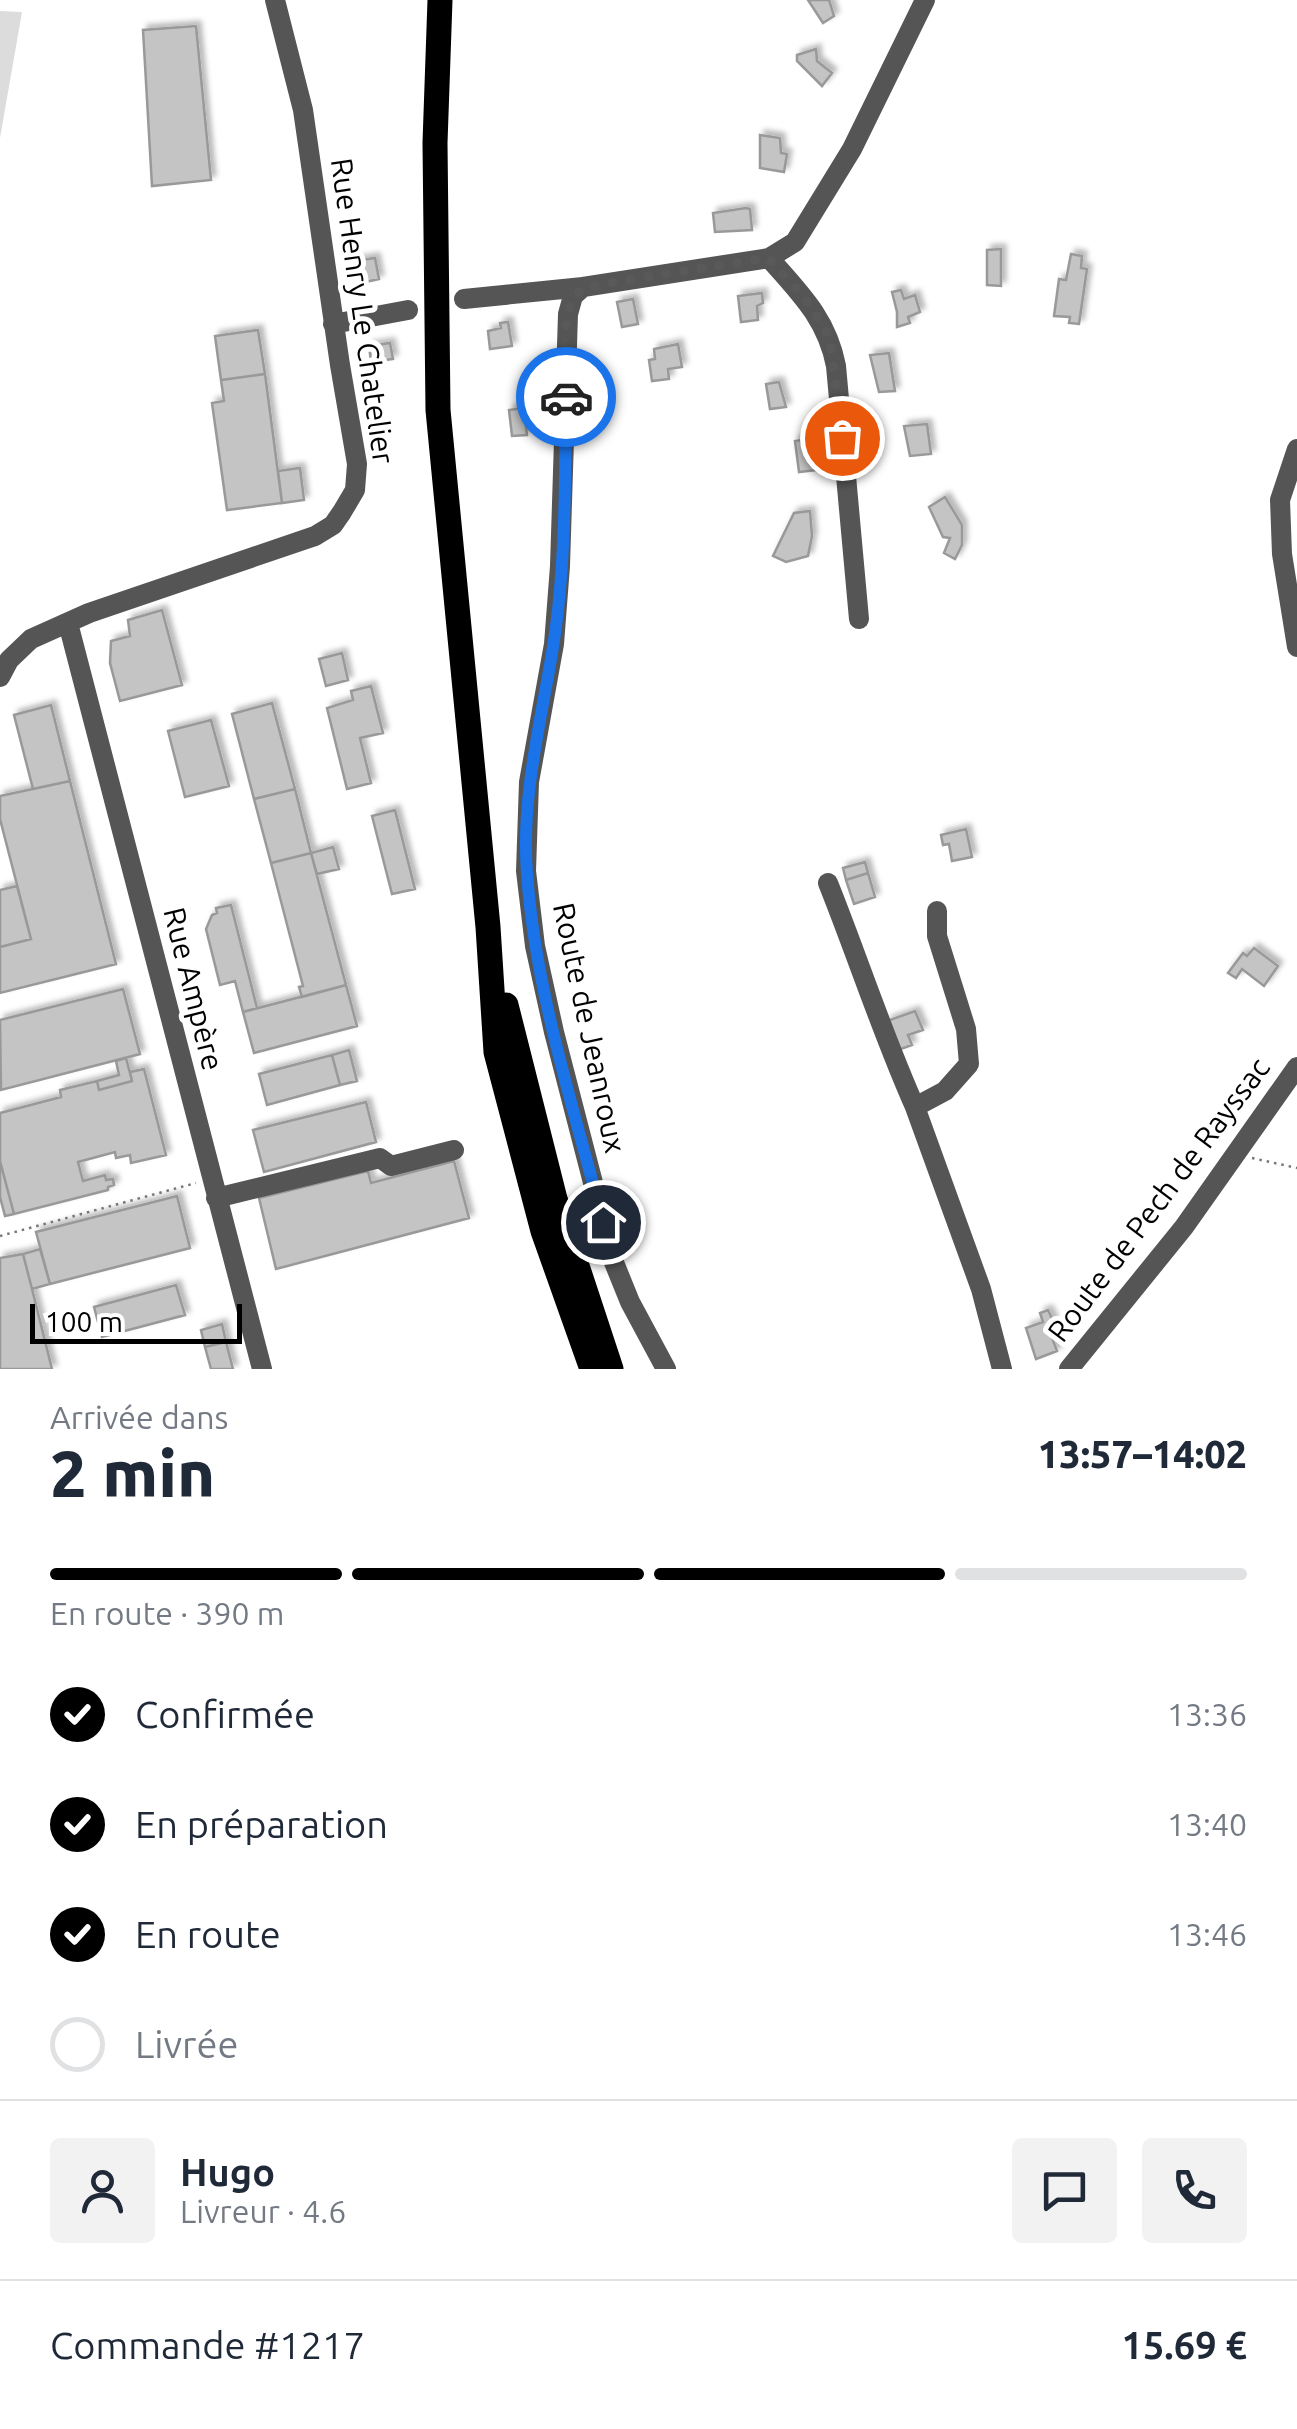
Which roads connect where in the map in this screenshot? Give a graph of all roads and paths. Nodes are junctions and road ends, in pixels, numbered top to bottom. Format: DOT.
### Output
graph roads {
  1 [pos="275,0"];
  2 [pos="440,0"];
  3 [pos="925,0"];
  4 [pos="768,258"];
  5 [pos="584,287"];
  6 [pos="464,299"];
  7 [pos="408,310"];
  8 [pos="334,324"];
  9 [pos="1297,449"];
  10 [pos="859,619"];
  11 [pos="68,623"];
  12 [pos="1297,648"];
  13 [pos="0,677"];
  14 [pos="828,883"];
  15 [pos="937,911"];
  16 [pos="488,927"];
  17 [pos="1297,1067"];
  18 [pos="915,1107"];
  19 [pos="454,1150"];
  20 [pos="1236,1155"];
  21 [pos="1297,1168"];
  22 [pos="214,1188"];
  23 [pos="0,1236"];
  24 [pos="565,1297"];
  25 [pos="262,1369"];
  26 [pos="582,1369"];
  27 [pos="592,1369"];
  28 [pos="612,1369"];
  29 [pos="666,1369"];
  30 [pos="1002,1369"];
  31 [pos="1069,1369"];
  1 -- 8 [label="street, Rue Henry Le Chatelier"];
  2 -- 16 [label="main road"];
  3 -- 4 [label="street"];
  4 -- 5 [label="street"];
  4 -- 10 [label="street"];
  5 -- 6 [label="street"];
  5 -- 29 [label="street, Route de Jeanroux"];
  7 -- 8 [label="street"];
  8 -- 11 [label="street, Rue Henry Le Chatelier"];
  9 -- 12 [label="street"];
  11 -- 13 [label="street, Rue Henry Le Chatelier"];
  11 -- 22 [label="street, Rue Ampère"];
  14 -- 18 [label="street"];
  15 -- 18 [label="street"];
  16 -- 24 [label="main road"];
  16 -- 28 [label="main road"];
  17 -- 20 [label="street, Route de Pech de Rayssac"];
  18 -- 30 [label="street"];
  19 -- 22 [label="street"];
  20 -- 21 [label="path"];
  20 -- 31 [label="street, Route de Pech de Rayssac"];
  22 -- 23 [label="path"];
  22 -- 25 [label="street, Rue Ampère"];
  24 -- 26 [label="street"];
  24 -- 27 [label="main road"];
}
